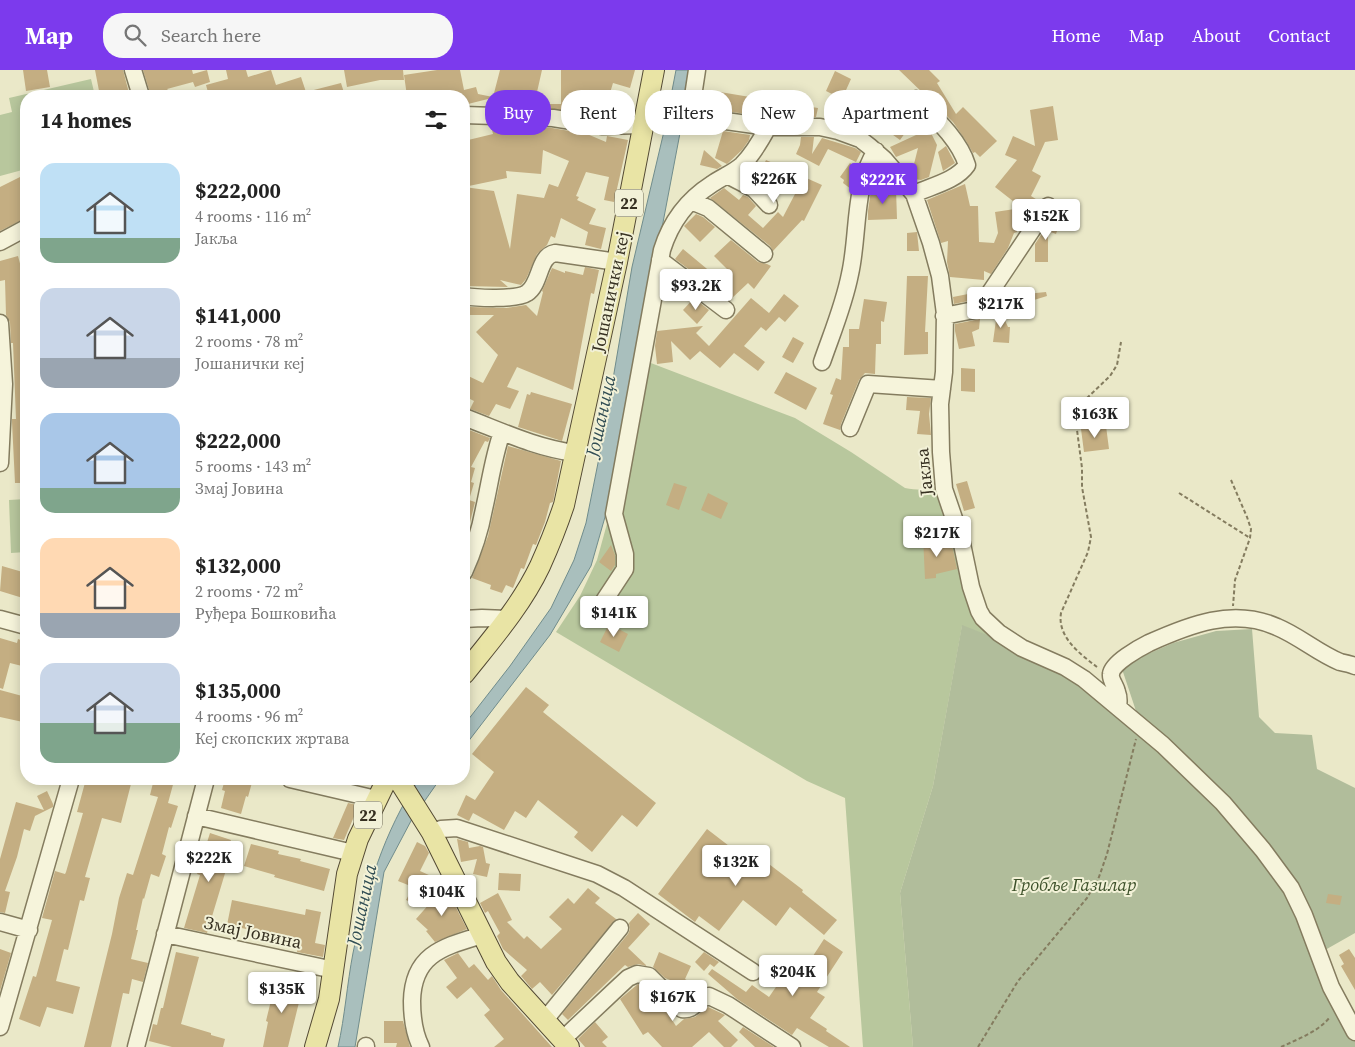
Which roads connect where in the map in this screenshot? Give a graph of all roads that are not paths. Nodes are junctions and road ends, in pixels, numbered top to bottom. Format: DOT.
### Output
graph roads {
  1 [pos="133,70"];
  2 [pos="654,70"];
  3 [pos="697,70"];
  4 [pos="139,90"];
  5 [pos="652,90"];
  6 [pos="693,90"];
  7 [pos="470,115"];
  8 [pos="645,115"];
  9 [pos="814,127"];
  10 [pos="645,132"];
  11 [pos="947,133"];
  12 [pos="763,135"];
  13 [pos="876,151"];
  14 [pos="727,175"];
  15 [pos="914,194"];
  16 [pos="691,201"];
  17 [pos="769,205"];
  18 [pos="1048,206"];
  19 [pos="20,231"];
  20 [pos="0,242"];
  21 [pos="764,254"];
  22 [pos="660,260"];
  23 [pos="617,262"];
  24 [pos="470,296"];
  25 [pos="726,310"];
  26 [pos="944,316"];
  27 [pos="0,323"];
  28 [pos="822,362"];
  29 [pos="942,389"];
  30 [pos="470,419"];
  31 [pos="850,428"];
  32 [pos="502,432"];
  33 [pos="575,454"];
  34 [pos="0,464"];
  35 [pos="470,558"];
  36 [pos="598,610"];
  37 [pos="0,619"];
  38 [pos="470,619"];
  39 [pos="507,619"];
  40 [pos="20,624"];
  41 [pos="470,666"];
  42 [pos="1355,666"];
  43 [pos="1118,707"];
  44 [pos="69,785"];
  45 [pos="204,785"];
  46 [pos="316,785"];
  47 [pos="392,785"];
  48 [pos="398,785"];
  49 [pos="376,799"];
  50 [pos="196,816"];
  51 [pos="428,828"];
  52 [pos="353,853"];
  53 [pos="0,922"];
  54 [pos="620,928"];
  55 [pos="29,930"];
  56 [pos="165,934"];
  57 [pos="482,935"];
  58 [pos="334,970"];
  59 [pos="754,972"];
  60 [pos="544,1020"];
  61 [pos="0,1027"];
  62 [pos="1355,1032"];
  63 [pos="565,1044"];
  64 [pos="140,1045"];
  65 [pos="316,1047"];
  66 [pos="421,1047"];
  67 [pos="792,1047"];
  1 -- 4 [label="street"];
  2 -- 5 [label="main road, Јошанички кеј / 22"];
  3 -- 6 [label="street"];
  7 -- 8 [label="street, Јакља"];
  9 -- 13 [label="street, Јакља"];
  10 -- 23 [label="main road, Јошанички кеј / 22"];
  11 -- 15 [label="street"];
  12 -- 14 [label="street"];
  13 -- 15 [label="street, Јакља"];
  13 -- 28 [label="street"];
  14 -- 16 [label="street"];
  14 -- 17 [label="street"];
  15 -- 26 [label="street, Јакља"];
  16 -- 21 [label="street"];
  16 -- 22 [label="street"];
  18 -- 26 [label="street"];
  19 -- 20 [label="street"];
  22 -- 25 [label="street"];
  22 -- 36 [label="street"];
  23 -- 24 [label="street"];
  23 -- 33 [label="main road, Јошанички кеј / 22"];
  26 -- 29 [label="street, Јакља"];
  27 -- 34 [label="street"];
  29 -- 31 [label="street"];
  29 -- 43 [label="street, Јакља"];
  30 -- 32 [label="street"];
  32 -- 33 [label="street"];
  32 -- 35 [label="street"];
  33 -- 39 [label="main road, Јошанички кеј / 22"];
  37 -- 40 [label="street"];
  38 -- 39 [label="street"];
  39 -- 41 [label="main road, Јошанички кеј / 22"];
  42 -- 43 [label="street"];
  43 -- 62 [label="street, Јакља"];
  44 -- 55 [label="street"];
  45 -- 50 [label="street"];
  46 -- 49 [label="street"];
  47 -- 49 [label="main road, 22"];
  48 -- 51 [label="main road"];
  49 -- 52 [label="main road, 22"];
  50 -- 52 [label="street"];
  50 -- 56 [label="street"];
  51 -- 57 [label="main road"];
  51 -- 59 [label="street"];
  52 -- 58 [label="main road, 22"];
  53 -- 55 [label="street"];
  54 -- 60 [label="street"];
  55 -- 61 [label="street"];
  56 -- 58 [label="street, Змај Јовина"];
  56 -- 64 [label="street"];
  57 -- 60 [label="main road"];
  57 -- 66 [label="street"];
  58 -- 65 [label="main road, 22"];
  60 -- 63 [label="main road"];
  63 -- 67 [label="street"];
}
